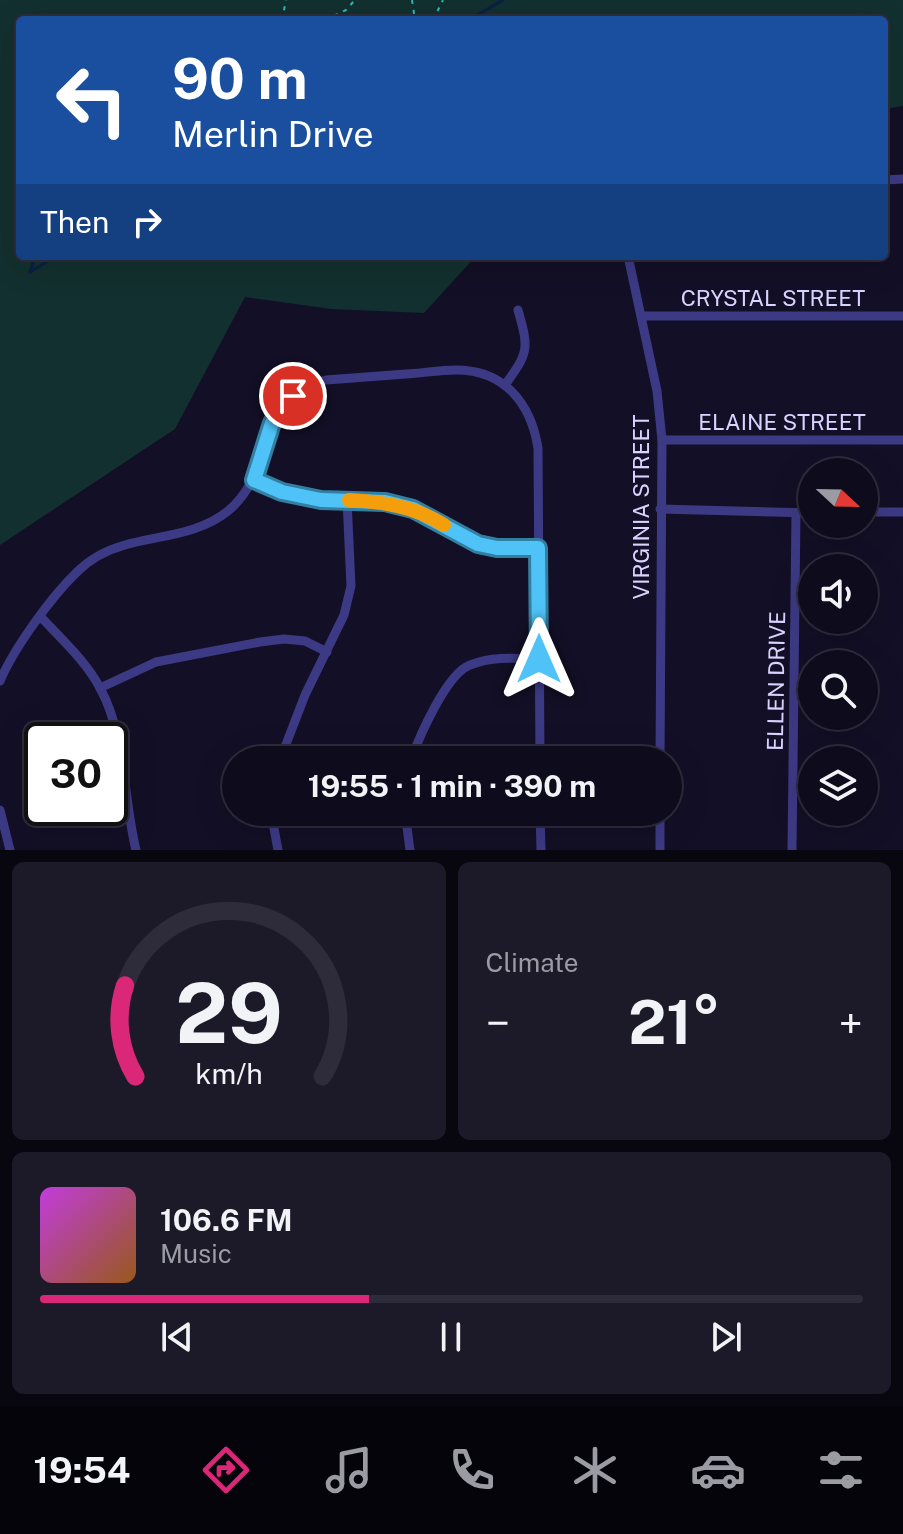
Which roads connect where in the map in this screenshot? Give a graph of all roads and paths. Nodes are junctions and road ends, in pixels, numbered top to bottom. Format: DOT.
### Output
graph roads {
  1 [pos="355,0"];
  2 [pos="333,16"];
  3 [pos="629,260"];
  4 [pos="518,310"];
  5 [pos="642,316"];
  6 [pos="903,316"];
  7 [pos="505,385"];
  8 [pos="662,440"];
  9 [pos="903,440"];
  10 [pos="254,480"];
  11 [pos="347,500"];
  12 [pos="660,509"];
  13 [pos="878,512"];
  14 [pos="903,512"];
  15 [pos="796,513"];
  16 [pos="538,548"];
  17 [pos="41,617"];
  18 [pos="327,652"];
  19 [pos="539,659"];
  20 [pos="0,681"];
  21 [pos="100,688"];
  22 [pos="285,746"];
  23 [pos="418,746"];
  24 [pos="540,746"];
  25 [pos="660,746"];
  26 [pos="0,810"];
  27 [pos="274,826"];
  28 [pos="407,826"];
  29 [pos="540,826"];
  30 [pos="660,826"];
  31 [pos="10,850"];
  32 [pos="136,850"];
  33 [pos="278,850"];
  34 [pos="410,850"];
  35 [pos="541,850"];
  36 [pos="660,850"];
  37 [pos="792,850"];
  1 -- 2 [label="path"];
  3 -- 5 [label="street, VIRGINIA STREET"];
  4 -- 7 [label="street"];
  5 -- 6 [label="street, CRYSTAL STREET"];
  5 -- 8 [label="street, VIRGINIA STREET"];
  7 -- 10 [label="street"];
  7 -- 16 [label="street"];
  8 -- 9 [label="street, ELAINE STREET"];
  8 -- 12 [label="street, VIRGINIA STREET"];
  10 -- 11 [label="street"];
  10 -- 17 [label="street"];
  11 -- 16 [label="street"];
  11 -- 18 [label="street"];
  12 -- 15 [label="street"];
  12 -- 25 [label="street, VIRGINIA STREET"];
  13 -- 14 [label="street"];
  15 -- 37 [label="street, ELLEN DRIVE"];
  16 -- 19 [label="street"];
  17 -- 20 [label="street"];
  17 -- 21 [label="street"];
  18 -- 21 [label="street"];
  18 -- 22 [label="street"];
  19 -- 23 [label="street"];
  19 -- 24 [label="street"];
  21 -- 32 [label="street"];
  26 -- 31 [label="street"];
  27 -- 33 [label="street"];
  28 -- 34 [label="street"];
  29 -- 35 [label="street"];
  30 -- 36 [label="street"];
}
